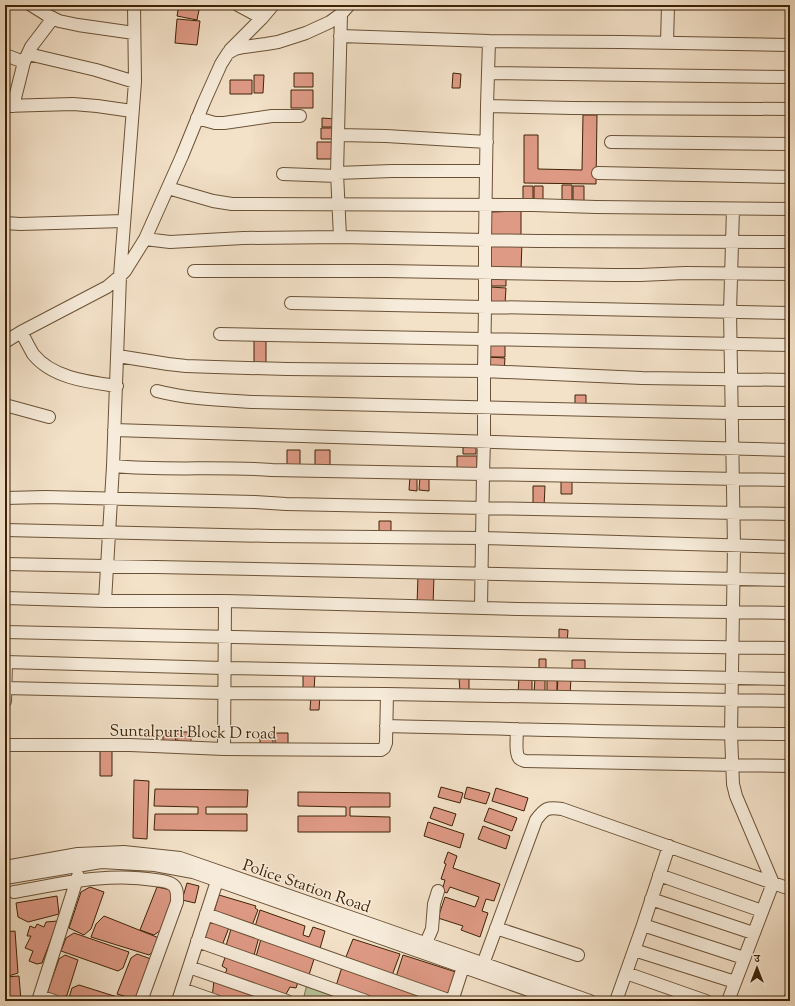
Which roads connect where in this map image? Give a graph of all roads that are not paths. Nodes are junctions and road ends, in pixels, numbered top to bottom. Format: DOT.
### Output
graph roads {
  1 [pos="31,5"];
  2 [pos="134,5"];
  3 [pos="238,5"];
  4 [pos="273,5"];
  5 [pos="668,5"];
  6 [pos="345,10"];
  7 [pos="53,18"];
  8 [pos="262,18"];
  9 [pos="134,33"];
  10 [pos="340,36"];
  11 [pos="489,42"];
  12 [pos="667,43"];
  13 [pos="790,45"];
  14 [pos="228,53"];
  15 [pos="5,55"];
  16 [pos="26,58"];
  17 [pos="488,73"];
  18 [pos="790,77"];
  19 [pos="135,82"];
  20 [pos="9,106"];
  21 [pos="487,106"];
  22 [pos="790,109"];
  23 [pos="132,111"];
  24 [pos="300,116"];
  25 [pos="196,118"];
  26 [pos="338,135"];
  27 [pos="487,142"];
  28 [pos="611,142"];
  29 [pos="790,144"];
  30 [pos="486,171"];
  31 [pos="598,173"];
  32 [pos="283,174"];
  33 [pos="337,174"];
  34 [pos="790,176"];
  35 [pos="168,188"];
  36 [pos="339,205"];
  37 [pos="486,205"];
  38 [pos="733,209"];
  39 [pos="790,209"];
  40 [pos="124,221"];
  41 [pos="5,223"];
  42 [pos="340,237"];
  43 [pos="145,239"];
  44 [pos="485,240"];
  45 [pos="733,242"];
  46 [pos="790,242"];
  47 [pos="194,271"];
  48 [pos="485,273"];
  49 [pos="731,273"];
  50 [pos="790,274"];
  51 [pos="120,276"];
  52 [pos="291,303"];
  53 [pos="485,307"];
  54 [pos="730,312"];
  55 [pos="790,313"];
  56 [pos="21,332"];
  57 [pos="220,334"];
  58 [pos="484,340"];
  59 [pos="5,342"];
  60 [pos="730,344"];
  61 [pos="790,345"];
  62 [pos="118,356"];
  63 [pos="484,371"];
  64 [pos="731,379"];
  65 [pos="790,380"];
  66 [pos="117,386"];
  67 [pos="157,391"];
  68 [pos="5,405"];
  69 [pos="483,407"];
  70 [pos="790,413"];
  71 [pos="731,414"];
  72 [pos="49,417"];
  73 [pos="114,430"];
  74 [pos="484,441"];
  75 [pos="732,448"];
  76 [pos="790,450"];
  77 [pos="113,466"];
  78 [pos="482,474"];
  79 [pos="733,479"];
  80 [pos="790,480"];
  81 [pos="5,498"];
  82 [pos="110,500"];
  83 [pos="482,507"];
  84 [pos="734,513"];
  85 [pos="790,514"];
  86 [pos="5,530"];
  87 [pos="109,532"];
  88 [pos="482,538"];
  89 [pos="734,546"];
  90 [pos="790,547"];
  91 [pos="5,564"];
  92 [pos="106,566"];
  93 [pos="481,573"];
  94 [pos="734,579"];
  95 [pos="790,580"];
  96 [pos="5,598"];
  97 [pos="105,601"];
  98 [pos="225,601"];
  99 [pos="481,608"];
  100 [pos="734,612"];
  101 [pos="790,613"];
  102 [pos="5,632"];
  103 [pos="224,637"];
  104 [pos="732,647"];
  105 [pos="790,648"];
  106 [pos="6,662"];
  107 [pos="224,668"];
  108 [pos="732,677"];
  109 [pos="790,679"];
  110 [pos="5,688"];
  111 [pos="224,693"];
  112 [pos="386,694"];
  113 [pos="731,700"];
  114 [pos="5,701"];
  115 [pos="790,701"];
  116 [pos="386,726"];
  117 [pos="517,729"];
  118 [pos="731,734"];
  119 [pos="790,734"];
  120 [pos="5,745"];
  121 [pos="224,748"];
  122 [pos="732,764"];
  123 [pos="790,766"];
  124 [pos="669,846"];
  125 [pos="81,865"];
  126 [pos="5,867"];
  127 [pos="659,875"];
  128 [pos="5,878"];
  129 [pos="217,881"];
  130 [pos="76,882"];
  131 [pos="773,883"];
  132 [pos="790,889"];
  133 [pos="438,891"];
  134 [pos="14,892"];
  135 [pos="651,899"];
  136 [pos="762,911"];
  137 [pos="206,914"];
  138 [pos="643,925"];
  139 [pos="496,928"];
  140 [pos="753,933"];
  141 [pos="197,941"];
  142 [pos="426,943"];
  143 [pos="634,950"];
  144 [pos="578,955"];
  145 [pos="744,958"];
  146 [pos="483,964"];
  147 [pos="189,967"];
  148 [pos="463,967"];
  149 [pos="626,973"];
  150 [pos="735,982"];
  151 [pos="182,989"];
  152 [pos="39,999"];
  153 [pos="54,1001"];
  154 [pos="141,1001"];
  155 [pos="178,1001"];
  156 [pos="216,1001"];
  157 [pos="287,1001"];
  158 [pos="366,1001"];
  159 [pos="451,1001"];
  160 [pos="560,1001"];
  161 [pos="590,1001"];
  162 [pos="616,1001"];
  163 [pos="706,1001"];
  164 [pos="728,1001"];
  1 -- 7 [label="street"];
  2 -- 9 [label="street"];
  3 -- 8 [label="street"];
  4 -- 8 [label="street"];
  5 -- 12 [label="street"];
  6 -- 10 [label="street"];
  6 -- 14 [label="street"];
  7 -- 9 [label="street"];
  7 -- 16 [label="street"];
  8 -- 14 [label="street"];
  9 -- 19 [label="street"];
  10 -- 11 [label="street"];
  10 -- 26 [label="street"];
  11 -- 12 [label="street"];
  11 -- 17 [label="street"];
  12 -- 13 [label="street"];
  14 -- 25 [label="street"];
  15 -- 16 [label="street"];
  16 -- 19 [label="street"];
  16 -- 20 [label="street"];
  17 -- 18 [label="street"];
  17 -- 21 [label="street"];
  19 -- 23 [label="street"];
  20 -- 23 [label="street"];
  21 -- 22 [label="street"];
  21 -- 27 [label="street"];
  23 -- 40 [label="street"];
  24 -- 25 [label="street"];
  25 -- 35 [label="street"];
  26 -- 27 [label="street"];
  26 -- 33 [label="street"];
  27 -- 30 [label="street"];
  28 -- 29 [label="street"];
  30 -- 33 [label="street"];
  30 -- 37 [label="street"];
  31 -- 34 [label="street"];
  32 -- 33 [label="street"];
  33 -- 36 [label="street"];
  35 -- 36 [label="street"];
  35 -- 43 [label="street"];
  36 -- 37 [label="street"];
  36 -- 42 [label="street"];
  37 -- 38 [label="street"];
  37 -- 44 [label="street"];
  38 -- 39 [label="street"];
  38 -- 45 [label="street"];
  40 -- 41 [label="street"];
  40 -- 51 [label="street"];
  42 -- 43 [label="street"];
  42 -- 44 [label="street"];
  43 -- 51 [label="street"];
  44 -- 45 [label="street"];
  44 -- 48 [label="street"];
  45 -- 46 [label="street"];
  45 -- 49 [label="street"];
  47 -- 48 [label="street"];
  48 -- 49 [label="street"];
  48 -- 53 [label="street"];
  49 -- 50 [label="street"];
  49 -- 54 [label="street"];
  51 -- 56 [label="street"];
  51 -- 62 [label="street"];
  52 -- 53 [label="street"];
  53 -- 54 [label="street"];
  53 -- 58 [label="street"];
  54 -- 55 [label="street"];
  54 -- 60 [label="street"];
  56 -- 59 [label="street"];
  56 -- 66 [label="street"];
  57 -- 58 [label="street"];
  58 -- 60 [label="street"];
  58 -- 63 [label="street"];
  60 -- 61 [label="street"];
  60 -- 64 [label="street"];
  62 -- 63 [label="street"];
  62 -- 66 [label="street"];
  63 -- 64 [label="street"];
  63 -- 69 [label="street"];
  64 -- 65 [label="street"];
  64 -- 71 [label="street"];
  66 -- 73 [label="street"];
  67 -- 69 [label="street"];
  68 -- 72 [label="street"];
  69 -- 71 [label="street"];
  69 -- 74 [label="street"];
  70 -- 71 [label="street"];
  71 -- 75 [label="street"];
  73 -- 74 [label="street"];
  73 -- 77 [label="street"];
  74 -- 75 [label="street"];
  74 -- 78 [label="street"];
  75 -- 76 [label="street"];
  75 -- 79 [label="street"];
  77 -- 78 [label="street"];
  77 -- 82 [label="street"];
  78 -- 79 [label="street"];
  78 -- 83 [label="street"];
  79 -- 80 [label="street"];
  79 -- 84 [label="street"];
  81 -- 82 [label="street"];
  82 -- 83 [label="street"];
  82 -- 87 [label="street"];
  83 -- 84 [label="street"];
  83 -- 88 [label="street"];
  84 -- 85 [label="street"];
  84 -- 89 [label="street"];
  86 -- 87 [label="street"];
  87 -- 88 [label="street"];
  87 -- 92 [label="street"];
  88 -- 89 [label="street"];
  88 -- 93 [label="street"];
  89 -- 90 [label="street"];
  89 -- 94 [label="street"];
  91 -- 92 [label="street"];
  92 -- 93 [label="street"];
  92 -- 97 [label="street"];
  93 -- 94 [label="street"];
  93 -- 99 [label="street"];
  94 -- 95 [label="street"];
  94 -- 100 [label="street"];
  96 -- 97 [label="street"];
  97 -- 98 [label="street"];
  98 -- 99 [label="street"];
  98 -- 103 [label="street"];
  99 -- 100 [label="street"];
  100 -- 101 [label="street"];
  100 -- 104 [label="street"];
  102 -- 103 [label="street"];
  103 -- 104 [label="street"];
  103 -- 107 [label="street"];
  104 -- 105 [label="street"];
  104 -- 108 [label="street"];
  106 -- 107 [label="street"];
  106 -- 110 [label="street"];
  107 -- 108 [label="street"];
  107 -- 111 [label="street"];
  108 -- 109 [label="street"];
  108 -- 113 [label="street"];
  110 -- 111 [label="street"];
  110 -- 114 [label="street"];
  111 -- 112 [label="street"];
  111 -- 121 [label="street"];
  112 -- 113 [label="street"];
  112 -- 116 [label="street"];
  113 -- 115 [label="street"];
  113 -- 118 [label="street"];
  116 -- 117 [label="street"];
  116 -- 121 [label="street, Suntalpuri Block D road"];
  117 -- 118 [label="street"];
  117 -- 122 [label="street"];
  118 -- 119 [label="street"];
  118 -- 122 [label="street"];
  120 -- 121 [label="street, Suntalpuri Block D road"];
  122 -- 123 [label="street"];
  122 -- 131 [label="street"];
  124 -- 127 [label="street"];
  124 -- 131 [label="street"];
  124 -- 139 [label="street"];
  125 -- 128 [label="street, Police Station Road"];
  125 -- 129 [label="street, Police Station Road"];
  125 -- 130 [label="street"];
  126 -- 142 [label="street, Police Station Road"];
  127 -- 135 [label="street"];
  127 -- 136 [label="street"];
  129 -- 137 [label="street"];
  129 -- 148 [label="street, Police Station Road"];
  130 -- 134 [label="street"];
  130 -- 152 [label="street"];
  130 -- 154 [label="street"];
  131 -- 132 [label="street"];
  131 -- 136 [label="street"];
  133 -- 142 [label="street"];
  135 -- 138 [label="street"];
  135 -- 140 [label="street"];
  136 -- 140 [label="street"];
  137 -- 141 [label="street"];
  137 -- 159 [label="street"];
  138 -- 143 [label="street"];
  138 -- 145 [label="street"];
  139 -- 144 [label="street"];
  139 -- 146 [label="street"];
  140 -- 145 [label="street"];
  141 -- 147 [label="street"];
  141 -- 158 [label="street"];
  142 -- 146 [label="street, Police Station Road"];
  143 -- 149 [label="street"];
  143 -- 150 [label="street"];
  145 -- 150 [label="street"];
  146 -- 161 [label="street, Police Station Road"];
  147 -- 151 [label="street"];
  147 -- 157 [label="street"];
  148 -- 159 [label="street"];
  148 -- 160 [label="street, Police Station Road"];
  149 -- 162 [label="street"];
  149 -- 163 [label="street"];
  150 -- 164 [label="street"];
  151 -- 155 [label="street"];
  151 -- 156 [label="street"];
  152 -- 153 [label="street"];
}
